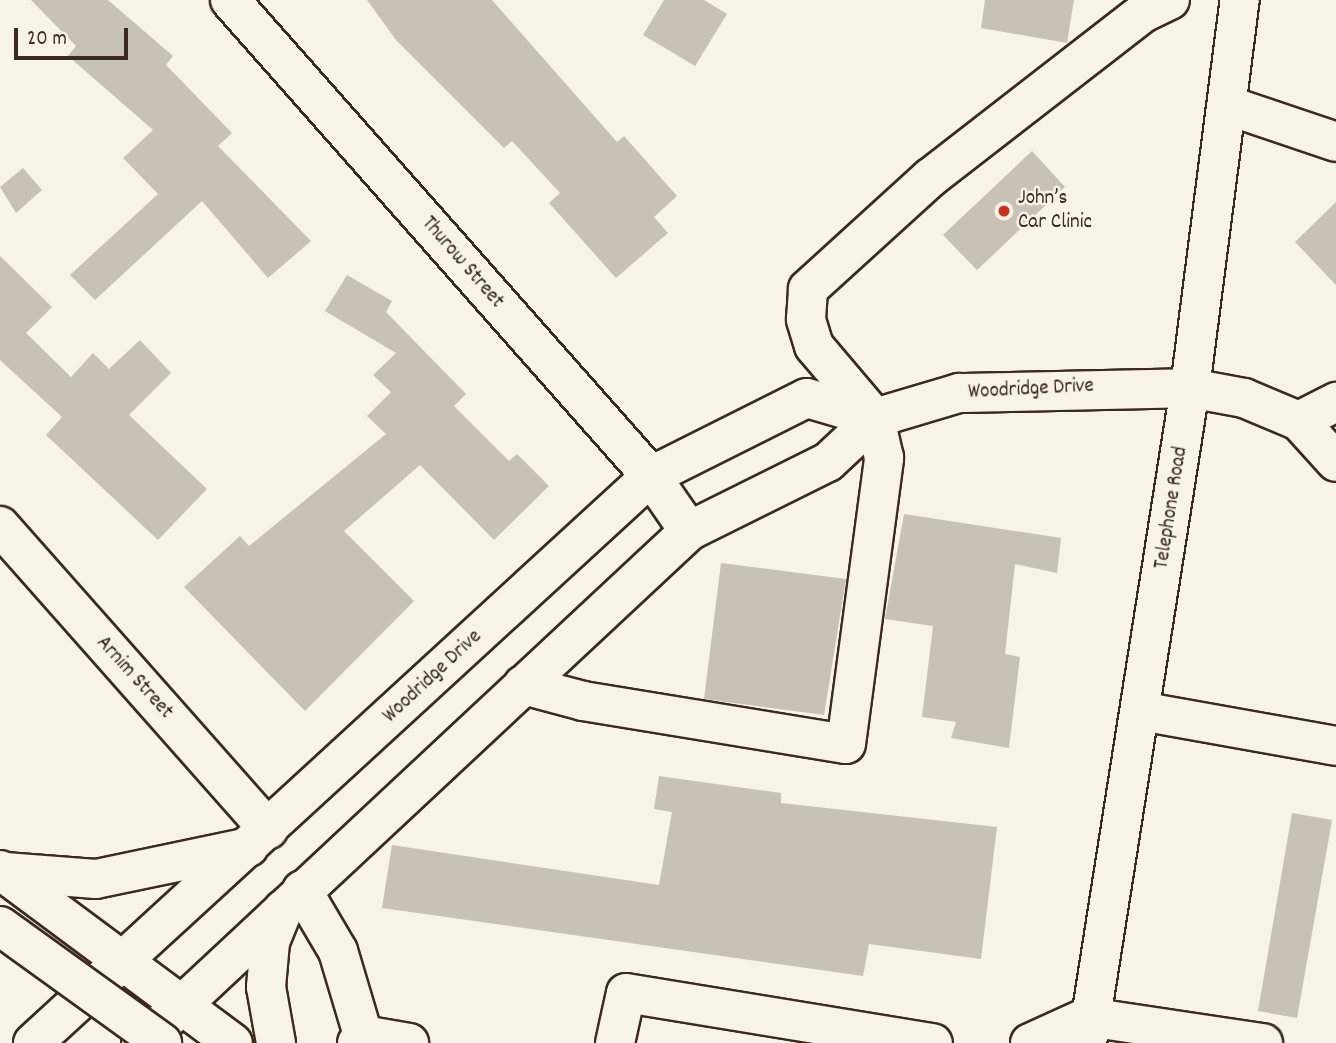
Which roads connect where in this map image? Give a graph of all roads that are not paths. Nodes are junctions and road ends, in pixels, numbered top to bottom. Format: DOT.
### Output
graph roads {
  1 [pos="230,0"];
  2 [pos="1170,0"];
  3 [pos="1240,0"];
  4 [pos="1227,106"];
  5 [pos="1336,142"];
  6 [pos="1190,388"];
  7 [pos="1336,402"];
  8 [pos="875,418"];
  9 [pos="1299,421"];
  10 [pos="1336,462"];
  11 [pos="651,476"];
  12 [pos="0,526"];
  13 [pos="689,531"];
  14 [pos="523,685"];
  15 [pos="1140,711"];
  16 [pos="1336,746"];
  17 [pos="258,838"];
  18 [pos="1,879"];
  19 [pos="293,898"];
  20 [pos="0,926"];
  21 [pos="126,961"];
  22 [pos="183,1005"];
  23 [pos="1093,1030"];
  24 [pos="360,1039"];
  25 [pos="33,1043"];
  26 [pos="141,1043"];
  27 [pos="162,1043"];
  28 [pos="233,1043"];
  29 [pos="276,1043"];
  30 [pos="409,1043"];
  31 [pos="615,1043"];
  32 [pos="933,1043"];
  33 [pos="1030,1043"];
  34 [pos="1263,1043"];
  1 -- 11 [label="main road, Thurow Street"];
  2 -- 8 [label="main road"];
  3 -- 4 [label="main road, Telephone Road"];
  4 -- 5 [label="main road"];
  4 -- 6 [label="main road, Telephone Road"];
  6 -- 8 [label="main road, Woodridge Drive"];
  6 -- 9 [label="main road, Woodridge Drive"];
  6 -- 15 [label="main road, Telephone Road"];
  7 -- 9 [label="main road"];
  8 -- 11 [label="main road, Woodridge Drive"];
  8 -- 13 [label="main road, Woodridge Drive"];
  8 -- 14 [label="main road"];
  9 -- 10 [label="main road"];
  11 -- 13 [label="main road, Thurow Street"];
  11 -- 17 [label="main road, Woodridge Drive"];
  12 -- 17 [label="main road, Arnim Street"];
  13 -- 14 [label="main road, Woodridge Drive"];
  14 -- 19 [label="main road, Woodridge Drive"];
  15 -- 16 [label="main road"];
  15 -- 23 [label="main road, Telephone Road"];
  17 -- 18 [label="main road"];
  17 -- 21 [label="main road, Woodridge Drive"];
  18 -- 21 [label="main road"];
  19 -- 22 [label="main road, Woodridge Drive"];
  19 -- 24 [label="main road"];
  19 -- 29 [label="main road"];
  20 -- 27 [label="main road, bridge"];
  21 -- 22 [label="main road"];
  21 -- 25 [label="main road, Woodridge Drive"];
  22 -- 26 [label="main road, Woodridge Drive"];
  22 -- 28 [label="main road"];
  23 -- 33 [label="main road"];
  23 -- 34 [label="main road"];
  24 -- 30 [label="main road"];
  31 -- 32 [label="main road"];
}
